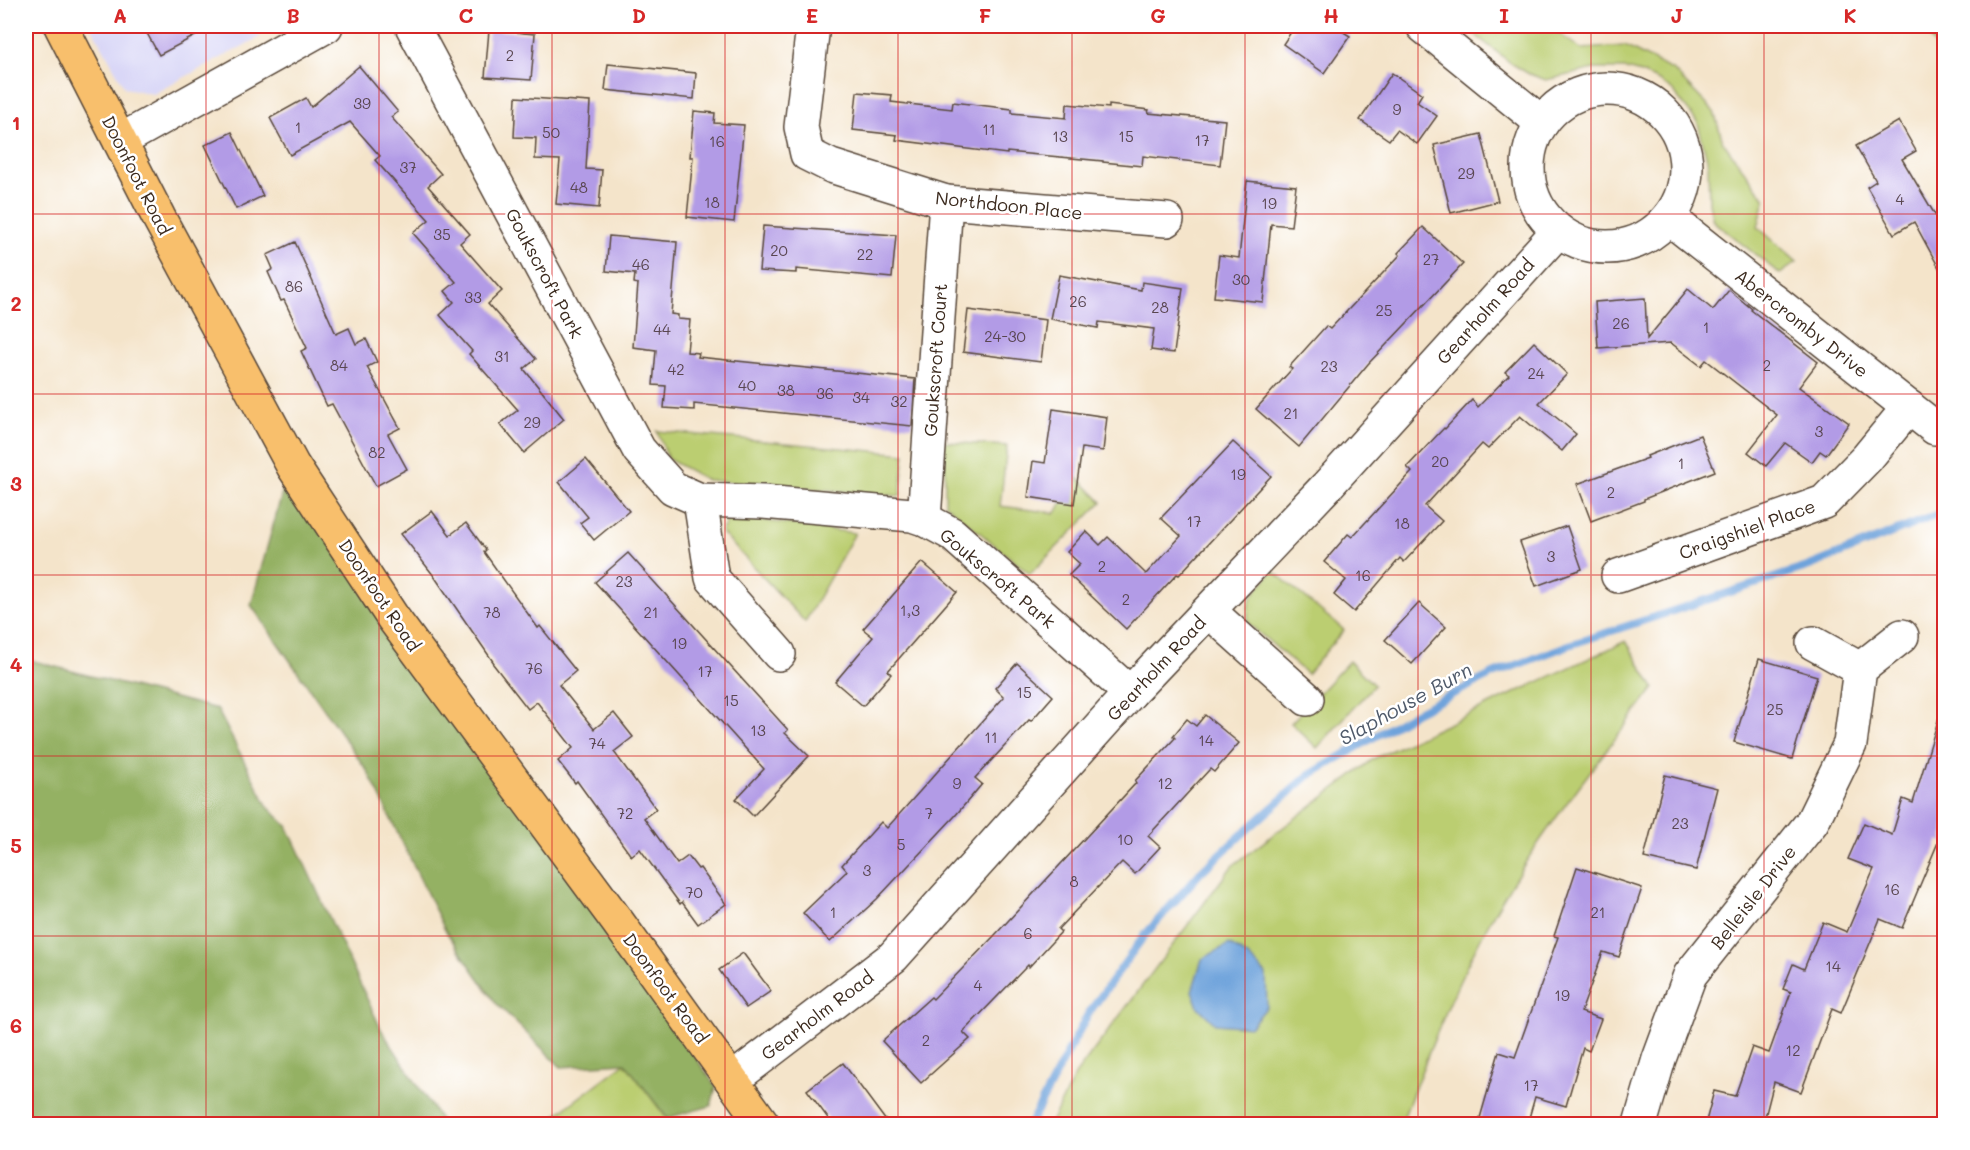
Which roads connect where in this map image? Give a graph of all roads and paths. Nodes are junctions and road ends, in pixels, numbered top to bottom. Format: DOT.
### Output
graph roads {
  1 [pos="61,26"];
  2 [pos="326,26"];
  3 [pos="412,26"];
  4 [pos="813,26"];
  5 [pos="1424,26"];
  6 [pos="1542,123"];
  7 [pos="120,141"];
  8 [pos="946,202"];
  9 [pos="1670,218"];
  10 [pos="1167,220"];
  11 [pos="1558,231"];
  12 [pos="1909,407"];
  13 [pos="1935,428"];
  14 [pos="700,500"];
  15 [pos="924,519"];
  16 [pos="1618,576"];
  17 [pos="1209,611"];
  18 [pos="1902,636"];
  19 [pos="1813,643"];
  20 [pos="779,654"];
  21 [pos="1860,669"];
  22 [pos="1130,693"];
  23 [pos="1307,699"];
  24 [pos="732,1080"];
  25 [pos="764,1125"];
  26 [pos="1640,1125"];
  1 -- 7 [label="main road, Doonfoot Road"];
  2 -- 7 [label="street"];
  3 -- 14 [label="street, Goukscroft Park"];
  4 -- 8 [label="street, Northdoon Place"];
  5 -- 6 [label="street"];
  6 -- 9 [label="street"];
  6 -- 11 [label="street"];
  7 -- 24 [label="main road, Doonfoot Road"];
  8 -- 10 [label="street, Northdoon Place"];
  8 -- 15 [label="street, Goukscroft Court"];
  9 -- 11 [label="street"];
  9 -- 12 [label="street, Abercromby Drive"];
  11 -- 17 [label="street, Gearholm Road"];
  12 -- 13 [label="street, Abercromby Drive"];
  12 -- 16 [label="street, Craigshiel Place"];
  14 -- 15 [label="street, Goukscroft Park"];
  14 -- 20 [label="street"];
  15 -- 22 [label="street, Goukscroft Park"];
  17 -- 22 [label="street, Gearholm Road"];
  17 -- 23 [label="street"];
  18 -- 21 [label="street"];
  19 -- 21 [label="street"];
  21 -- 26 [label="street, Belleisle Drive"];
  22 -- 24 [label="street, Gearholm Road"];
  24 -- 25 [label="main road, Doonfoot Road"];
}
